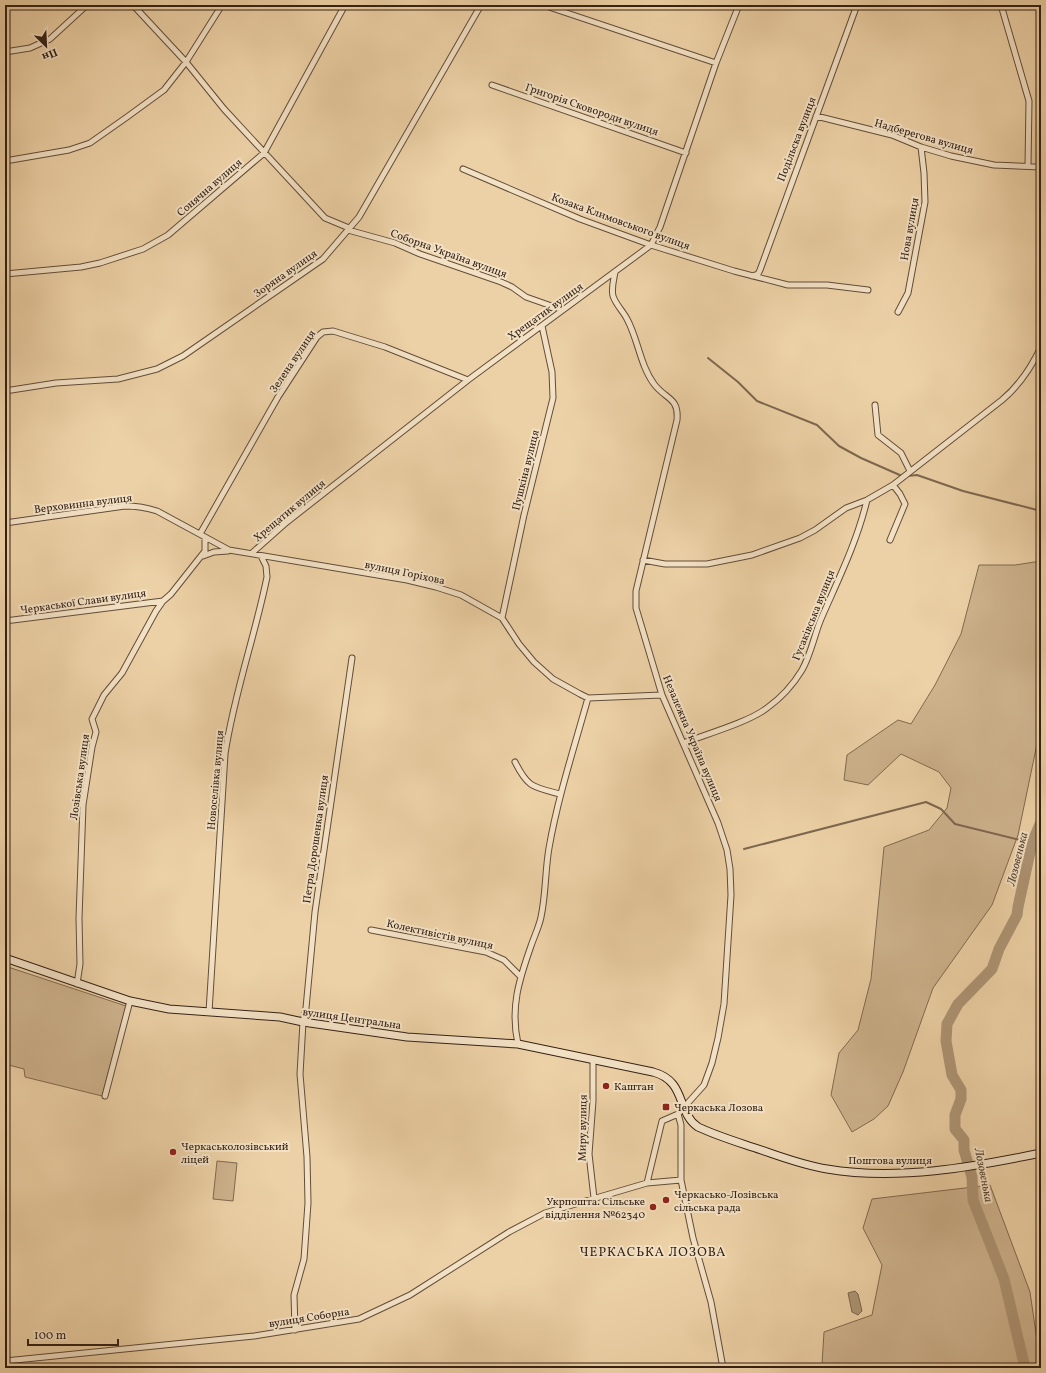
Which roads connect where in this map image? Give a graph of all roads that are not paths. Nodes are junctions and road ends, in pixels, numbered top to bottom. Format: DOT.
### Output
graph roads {
  1 [pos="88,5"];
  2 [pos="133,5"];
  3 [pos="222,5"];
  4 [pos="345,5"];
  5 [pos="481,5"];
  6 [pos="543,5"];
  7 [pos="739,5"];
  8 [pos="857,5"];
  9 [pos="1001,5"];
  10 [pos="559,7"];
  11 [pos="5,52"];
  12 [pos="186,62"];
  13 [pos="716,63"];
  14 [pos="492,85"];
  15 [pos="816,116"];
  16 [pos="921,147"];
  17 [pos="264,153"];
  18 [pos="686,153"];
  19 [pos="5,161"];
  20 [pos="1028,166"];
  21 [pos="1041,167"];
  22 [pos="463,169"];
  23 [pos="348,229"];
  24 [pos="651,245"];
  25 [pos="616,272"];
  26 [pos="5,274"];
  27 [pos="752,276"];
  28 [pos="868,290"];
  29 [pos="563,310"];
  30 [pos="898,312"];
  31 [pos="542,326"];
  32 [pos="1041,347"];
  33 [pos="468,380"];
  34 [pos="5,391"];
  35 [pos="875,405"];
  36 [pos="910,471"];
  37 [pos="893,485"];
  38 [pos="867,500"];
  39 [pos="5,523"];
  40 [pos="202,536"];
  41 [pos="890,540"];
  42 [pos="229,550"];
  43 [pos="252,553"];
  44 [pos="261,556"];
  45 [pos="200,558"];
  46 [pos="643,560"];
  47 [pos="163,601"];
  48 [pos="502,618"];
  49 [pos="5,621"];
  50 [pos="352,658"];
  51 [pos="662,695"];
  52 [pos="588,698"];
  53 [pos="683,743"];
  54 [pos="515,762"];
  55 [pos="560,794"];
  56 [pos="371,930"];
  57 [pos="5,958"];
  58 [pos="520,976"];
  59 [pos="77,984"];
  60 [pos="130,1001"];
  61 [pos="210,1012"];
  62 [pos="303,1022"];
  63 [pos="518,1044"];
  64 [pos="593,1059"];
  65 [pos="105,1096"];
  66 [pos="684,1107"];
  67 [pos="678,1114"];
  68 [pos="1041,1153"];
  69 [pos="681,1180"];
  70 [pos="647,1183"];
  71 [pos="594,1198"];
  72 [pos="295,1330"];
  73 [pos="5,1361"];
  74 [pos="723,1368"];
  1 -- 11 [label="street"];
  2 -- 12 [label="street, Соборна Україна вулиця"];
  3 -- 12 [label="street"];
  4 -- 17 [label="street, Сонячна вулиця"];
  5 -- 23 [label="street, Зоряна вулиця"];
  6 -- 10 [label="street"];
  7 -- 13 [label="street, Хрещатик вулиця"];
  8 -- 15 [label="street, Подільска вулиця"];
  9 -- 20 [label="street"];
  10 -- 13 [label="street"];
  12 -- 17 [label="street, Соборна Україна вулиця"];
  12 -- 19 [label="street"];
  13 -- 18 [label="street, Хрещатик вулиця"];
  14 -- 18 [label="street, Григорія Сковороди вулиця"];
  15 -- 16 [label="street, Надберегова вулиця"];
  15 -- 27 [label="street, Подільска вулиця"];
  16 -- 20 [label="street, Надберегова вулиця"];
  16 -- 30 [label="street, Нова вулиця"];
  17 -- 23 [label="street, Соборна Україна вулиця"];
  17 -- 26 [label="street, Сонячна вулиця"];
  18 -- 24 [label="street, Хрещатик вулиця"];
  20 -- 21 [label="street, Надберегова вулиця"];
  22 -- 24 [label="street, Козака Климовського вулиця"];
  23 -- 29 [label="street, Соборна Україна вулиця"];
  23 -- 34 [label="street, Зоряна вулиця"];
  24 -- 25 [label="street, Хрещатик вулиця"];
  24 -- 27 [label="street, Козака Климовського вулиця"];
  25 -- 29 [label="street, Хрещатик вулиця"];
  25 -- 46 [label="street, Незалежна Україна вулиця"];
  27 -- 28 [label="street"];
  29 -- 31 [label="street, Хрещатик вулиця"];
  31 -- 33 [label="street, Хрещатик вулиця"];
  31 -- 48 [label="street, Пушкіна вулиця"];
  32 -- 36 [label="street"];
  33 -- 40 [label="street, Зелена вулиця"];
  33 -- 43 [label="street, Хрещатик вулиця"];
  35 -- 36 [label="street"];
  36 -- 37 [label="street"];
  37 -- 38 [label="street"];
  37 -- 41 [label="street"];
  38 -- 46 [label="street"];
  38 -- 53 [label="street, Гусаківська вулиця"];
  39 -- 40 [label="street, Верховинна вулиця"];
  40 -- 42 [label="street, вулиця Горіхова"];
  40 -- 45 [label="street, Лозівська вулиця"];
  42 -- 43 [label="street, вулиця Горіхова"];
  42 -- 45 [label="street"];
  43 -- 44 [label="street, вулиця Горіхова"];
  44 -- 48 [label="street, вулиця Горіхова"];
  44 -- 61 [label="street, Новоселівка вулиця"];
  45 -- 47 [label="street, Лозівська вулиця"];
  46 -- 51 [label="street, Незалежна Україна вулиця"];
  47 -- 49 [label="street, Черкаської Слави вулиця"];
  47 -- 59 [label="street, Лозівська вулиця"];
  48 -- 52 [label="street, вулиця Горіхова"];
  50 -- 62 [label="street, Петра Дорошенка вулиця"];
  51 -- 52 [label="street"];
  51 -- 53 [label="street, Незалежна Україна вулиця"];
  52 -- 55 [label="street"];
  53 -- 66 [label="street, Незалежна Україна вулиця"];
  54 -- 55 [label="street"];
  55 -- 58 [label="street"];
  56 -- 58 [label="street, Колективістів вулиця"];
  57 -- 59 [label="street, вулиця Центральна"];
  58 -- 63 [label="street"];
  59 -- 60 [label="street, вулиця Центральна"];
  60 -- 61 [label="street, вулиця Центральна"];
  60 -- 65 [label="street"];
  61 -- 62 [label="street, вулиця Центральна"];
  62 -- 63 [label="street, вулиця Центральна"];
  62 -- 72 [label="street, Петра Дорошенка вулиця"];
  63 -- 64 [label="street, вулиця Центральна"];
  64 -- 66 [label="street, вулиця Центральна"];
  64 -- 71 [label="street, Миру вулиця"];
  66 -- 67 [label="street, Незалежна Україна вулиця"];
  66 -- 68 [label="street, Поштова вулиця"];
  67 -- 69 [label="street"];
  67 -- 70 [label="street, Незалежна Україна вулиця"];
  69 -- 70 [label="street, вулиця Соборна"];
  69 -- 74 [label="street"];
  70 -- 71 [label="street, вулиця Соборна"];
  71 -- 72 [label="street, вулиця Соборна"];
  72 -- 73 [label="street, вулиця Соборна"];
}
